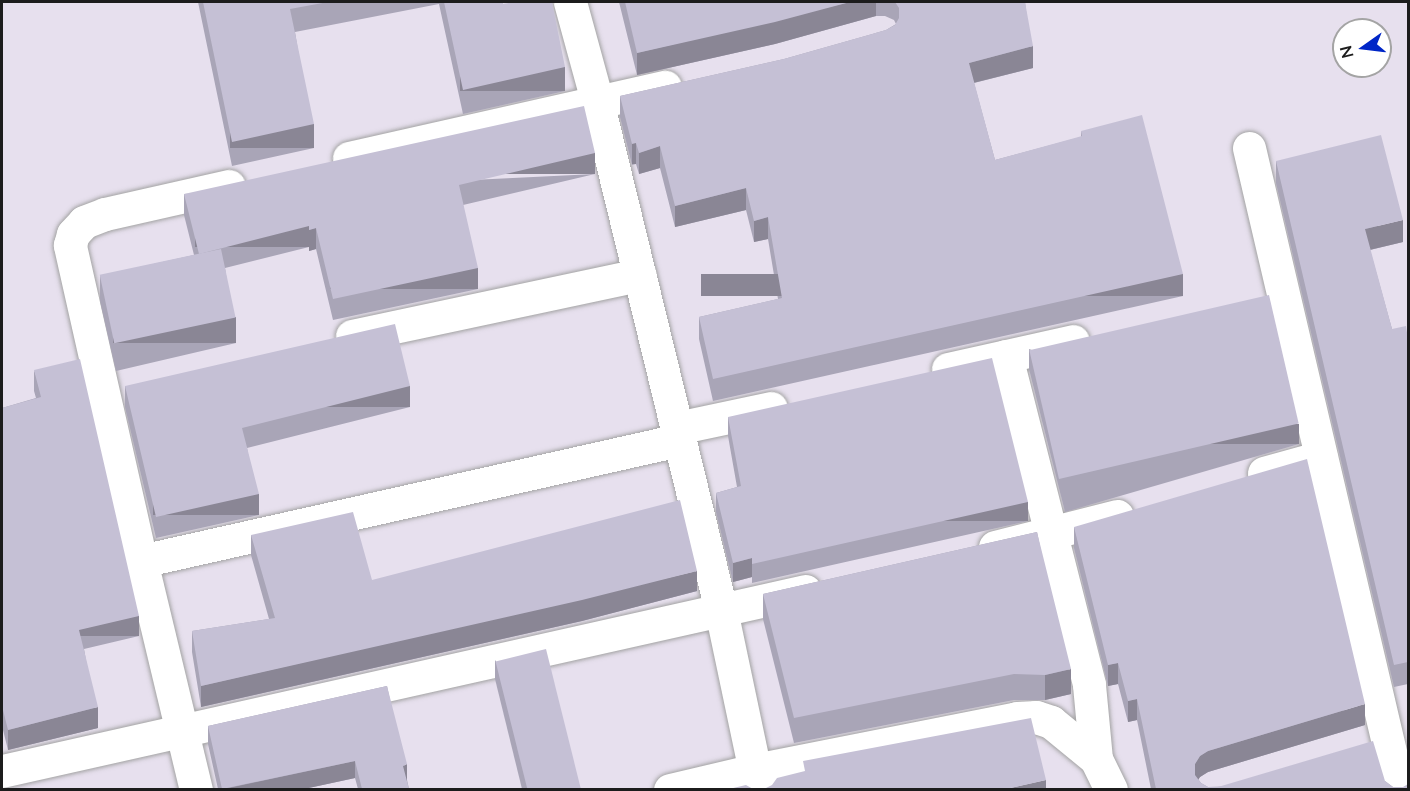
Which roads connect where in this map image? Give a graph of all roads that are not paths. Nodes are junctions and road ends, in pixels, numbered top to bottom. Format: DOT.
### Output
graph roads {
  1 [pos="570,2"];
  2 [pos="689,81"];
  3 [pos="597,101"];
  4 [pos="1249,148"];
  5 [pos="320,165"];
  6 [pos="263,178"];
  7 [pos="640,274"];
  8 [pos="1108,333"];
  9 [pos="317,344"];
  10 [pos="1006,356"];
  11 [pos="915,376"];
  12 [pos="136,385"];
  13 [pos="102,393"];
  14 [pos="802,401"];
  15 [pos="678,434"];
  16 [pos="1321,457"];
  17 [pos="1231,483"];
  18 [pos="1141,509"];
  19 [pos="1051,534"];
  20 [pos="971,553"];
  21 [pos="141,561"];
  22 [pos="835,584"];
  23 [pos="721,610"];
  24 [pos="180,731"];
  25 [pos="1398,735"];
  26 [pos="1354,747"];
  27 [pos="1096,759"];
  28 [pos="2,771"];
  29 [pos="757,780"];
  30 [pos="196,789"];
  31 [pos="670,789"];
  32 [pos="1111,789"];
  33 [pos="1399,789"];
  1 -- 3 [label="street"];
  2 -- 3 [label="street"];
  3 -- 5 [label="street"];
  3 -- 7 [label="street"];
  4 -- 16 [label="street"];
  6 -- 13 [label="street"];
  7 -- 9 [label="street"];
  7 -- 15 [label="street"];
  8 -- 10 [label="street"];
  10 -- 11 [label="street"];
  10 -- 19 [label="street"];
  12 -- 13 [label="street"];
  13 -- 21 [label="street"];
  14 -- 15 [label="street"];
  15 -- 21 [label="street"];
  15 -- 23 [label="street"];
  16 -- 17 [label="street"];
  16 -- 25 [label="street"];
  18 -- 19 [label="street"];
  19 -- 20 [label="street"];
  19 -- 27 [label="street"];
  21 -- 24 [label="street"];
  22 -- 23 [label="street"];
  23 -- 24 [label="street"];
  23 -- 29 [label="street"];
  24 -- 28 [label="street"];
  24 -- 30 [label="street"];
  25 -- 26 [label="street"];
  25 -- 33 [label="street"];
  27 -- 29 [label="street"];
  27 -- 32 [label="street"];
  29 -- 31 [label="street"];
}
